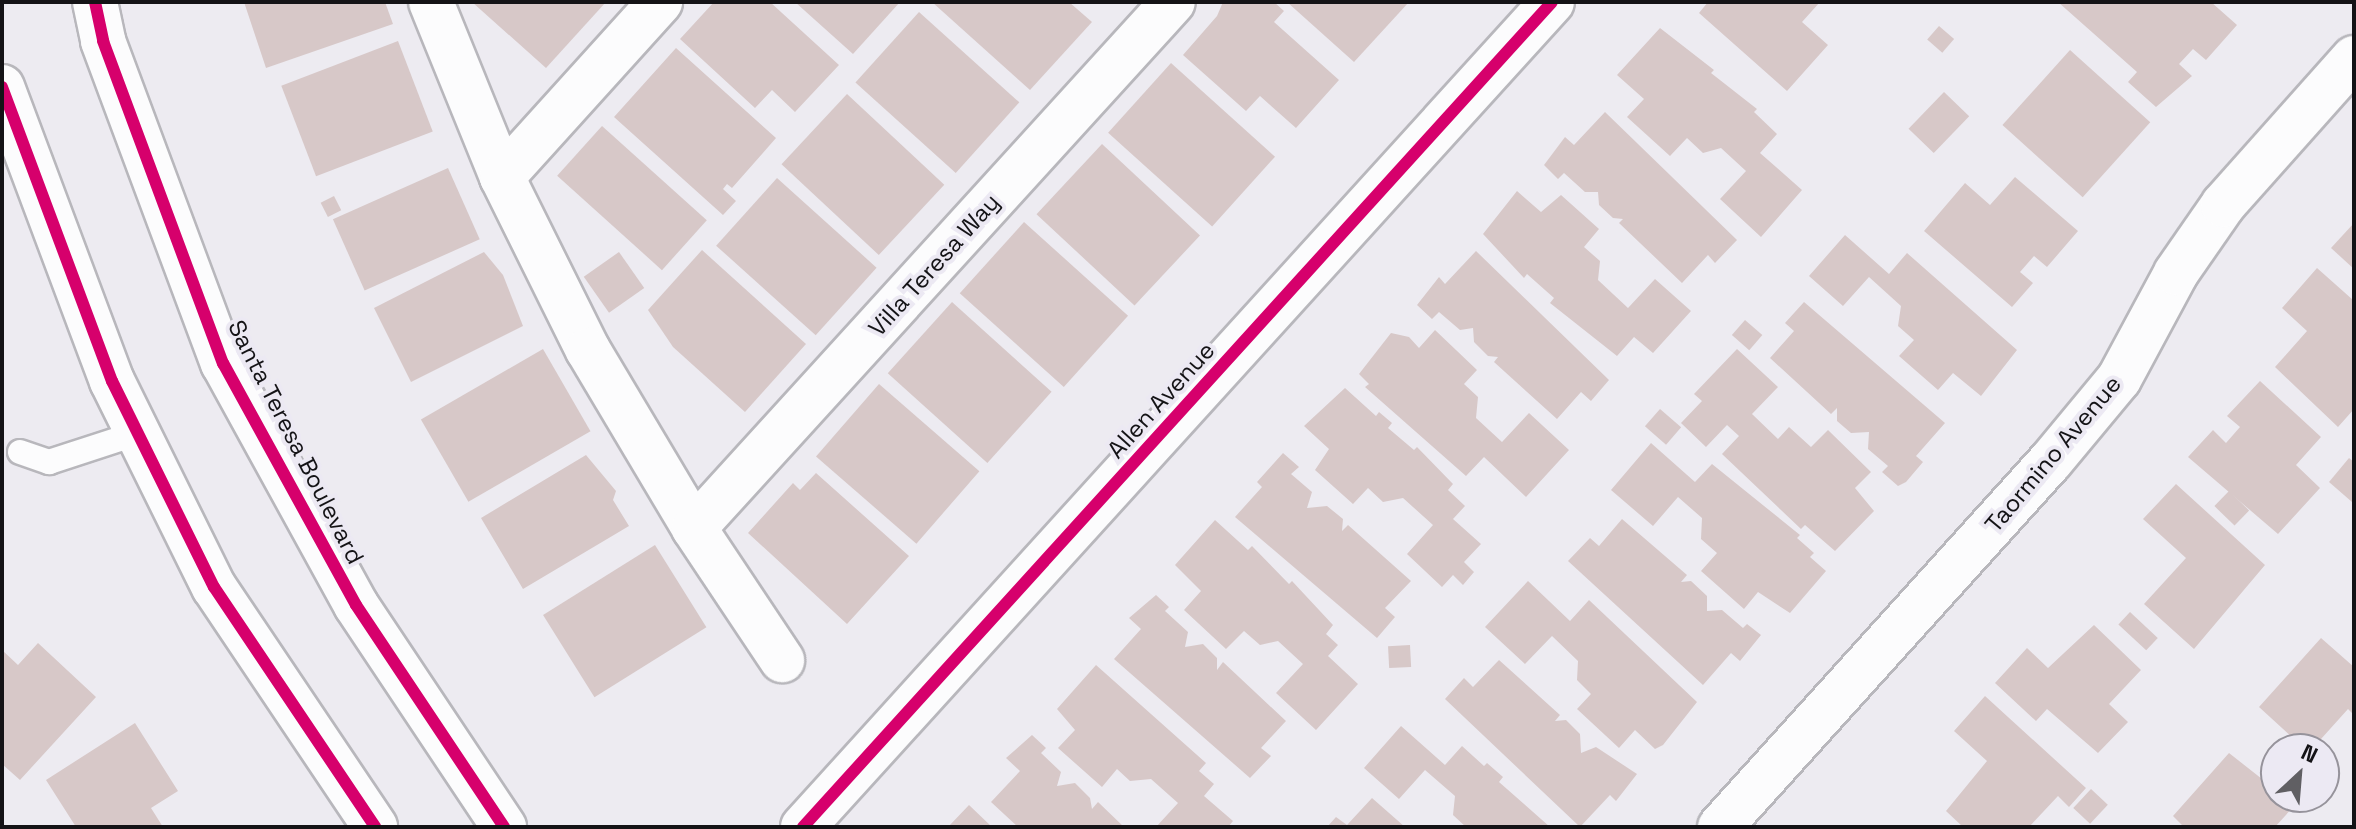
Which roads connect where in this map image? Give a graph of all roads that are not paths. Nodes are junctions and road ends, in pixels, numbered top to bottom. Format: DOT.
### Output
graph roads {
  1 [pos="95,2"];
  2 [pos="431,2"];
  3 [pos="660,2"];
  4 [pos="1173,2"];
  5 [pos="1552,2"];
  6 [pos="2354,58"];
  7 [pos="2,87"];
  8 [pos="502,177"];
  9 [pos="138,433"];
  10 [pos="20,452"];
  11 [pos="694,528"];
  12 [pos="782,660"];
  13 [pos="375,827"];
  14 [pos="504,827"];
  15 [pos="803,827"];
  16 [pos="1720,827"];
  1 -- 14 [label="street, Santa Teresa Boulevard"];
  2 -- 8 [label="street"];
  3 -- 8 [label="street"];
  4 -- 11 [label="street, Villa Teresa Way"];
  5 -- 15 [label="street, Allen Avenue"];
  6 -- 16 [label="street, Taormino Avenue"];
  7 -- 9 [label="street"];
  8 -- 11 [label="street"];
  9 -- 10 [label="lane"];
  9 -- 13 [label="street"];
  11 -- 12 [label="street"];
}
